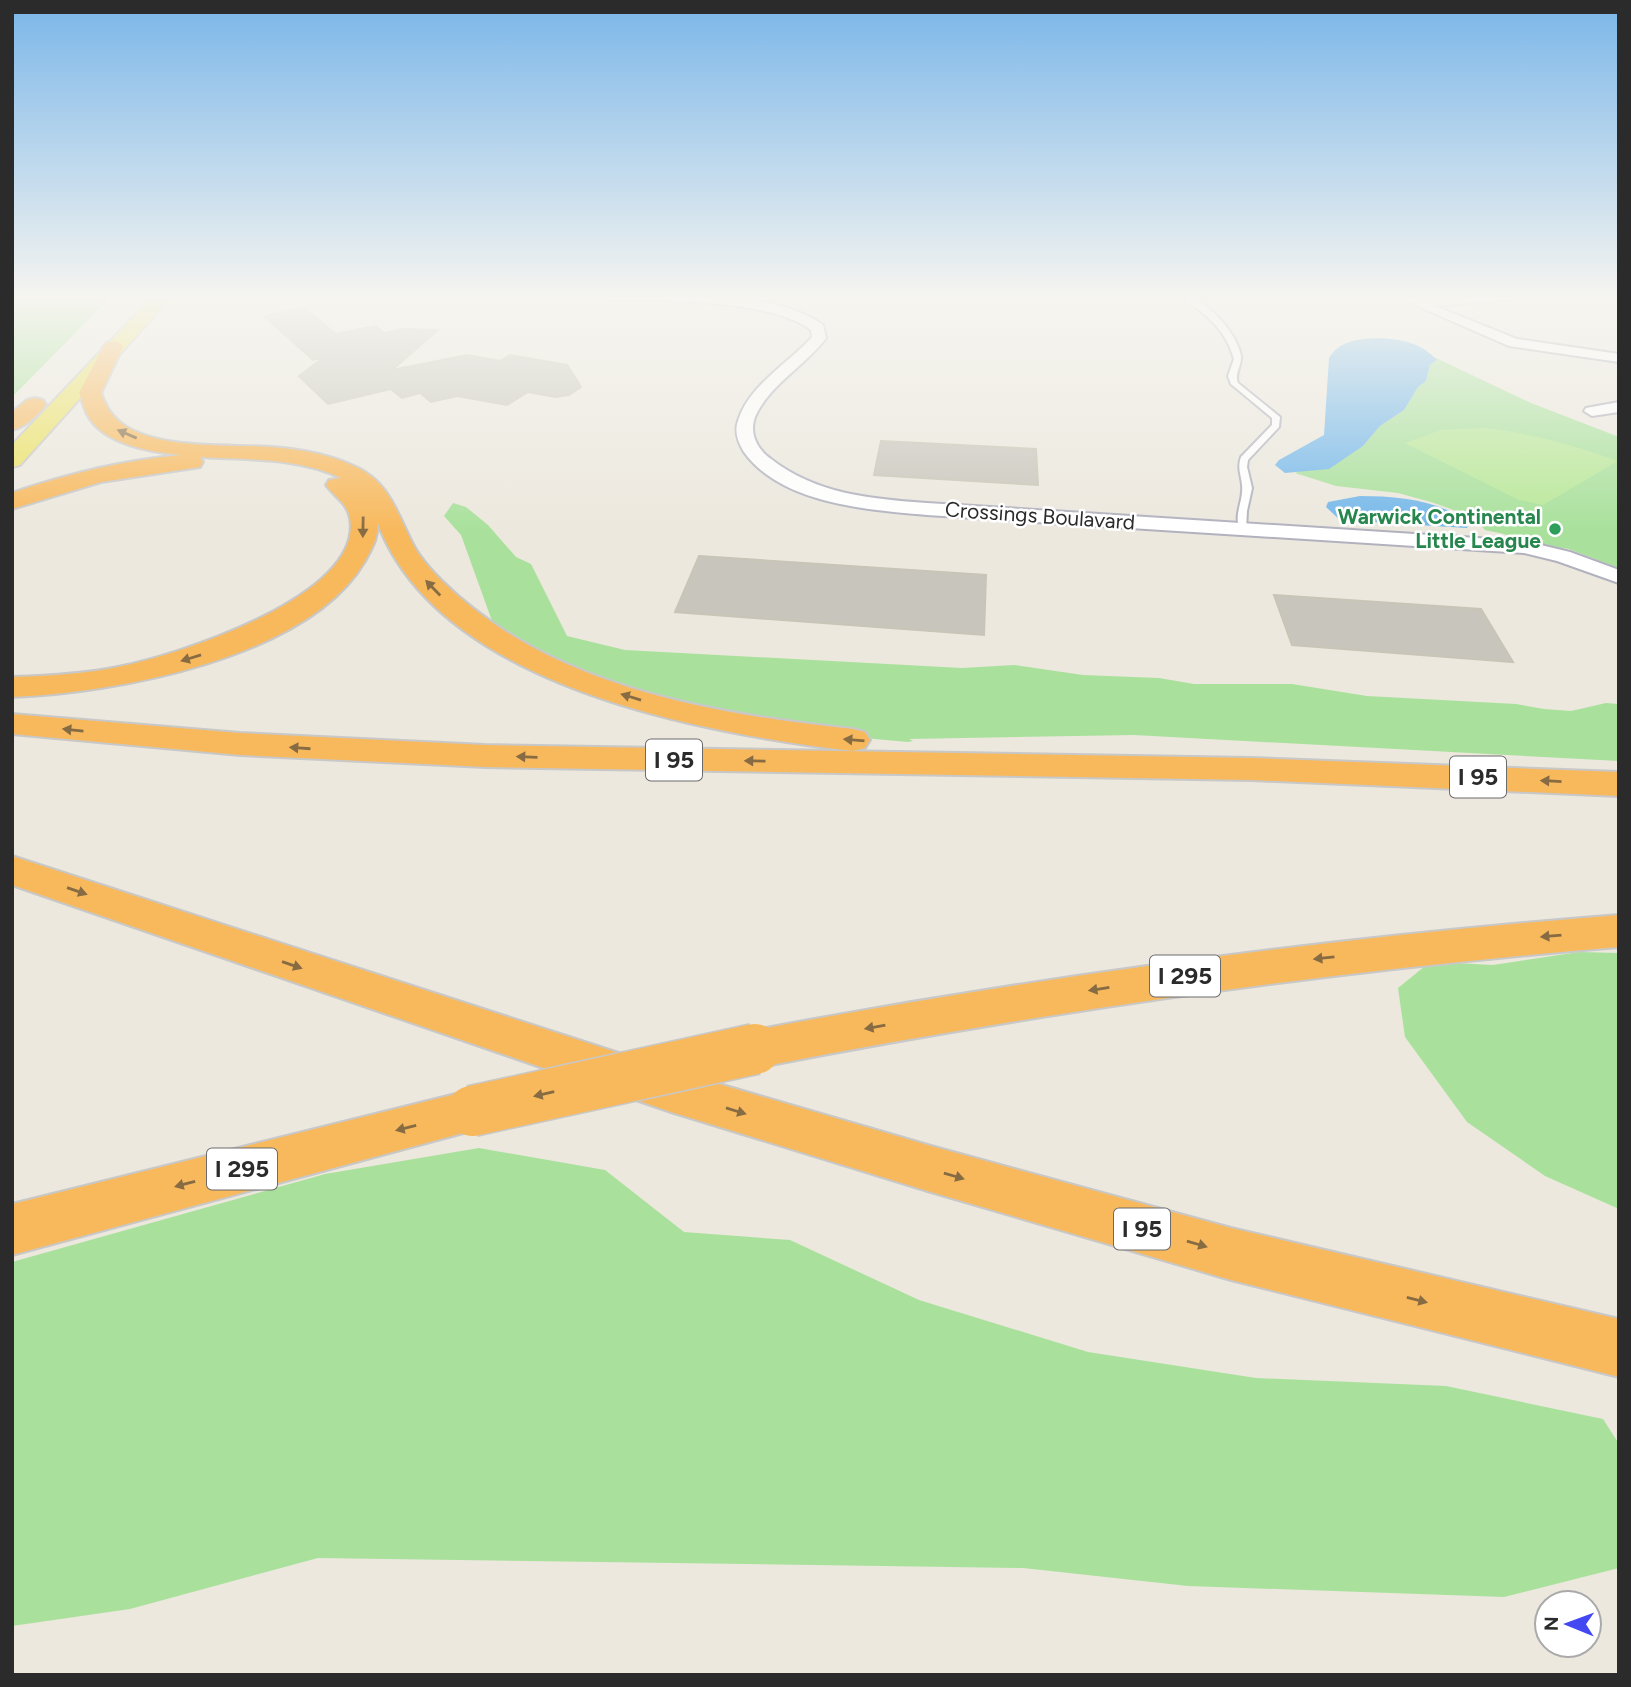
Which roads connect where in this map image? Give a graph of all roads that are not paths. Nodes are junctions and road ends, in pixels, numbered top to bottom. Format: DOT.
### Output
graph roads {
  1 [pos="63,374"];
  2 [pos="89,374"];
  3 [pos="100,374"];
  4 [pos="784,374"];
  5 [pos="1233,374"];
  6 [pos="35,405"];
  7 [pos="1619,407"];
  8 [pos="1592,411"];
  9 [pos="12,423"];
  10 [pos="12,430"];
  11 [pos="12,460"];
  12 [pos="12,501"];
  13 [pos="1243,528"];
  14 [pos="1619,577"];
  15 [pos="12,687"];
  16 [pos="12,724"];
  17 [pos="1338,772"];
  18 [pos="1619,784"];
  19 [pos="12,870"];
  20 [pos="1619,931"];
  21 [pos="12,1230"];
  22 [pos="1619,1348"];
  1 -- 6 [label="main road"];
  2 -- 11 [label="main road"];
  17 -- 3 [label="highway, one-way"];
  4 -- 13 [label="street, Crossings Boulavard"];
  5 -- 13 [label="lane"];
  6 -- 9 [label="highway"];
  6 -- 10 [label="main road"];
  7 -- 8 [label="street"];
  12 -- 15 [label="highway, one-way"];
  13 -- 14 [label="street, Crossings Boulavard"];
  17 -- 16 [label="highway, I 95, one-way"];
  18 -- 17 [label="highway, I 95, one-way"];
  19 -- 22 [label="highway, I 95, one-way"];
  20 -- 21 [label="highway, I 295, one-way, bridge"];
}
